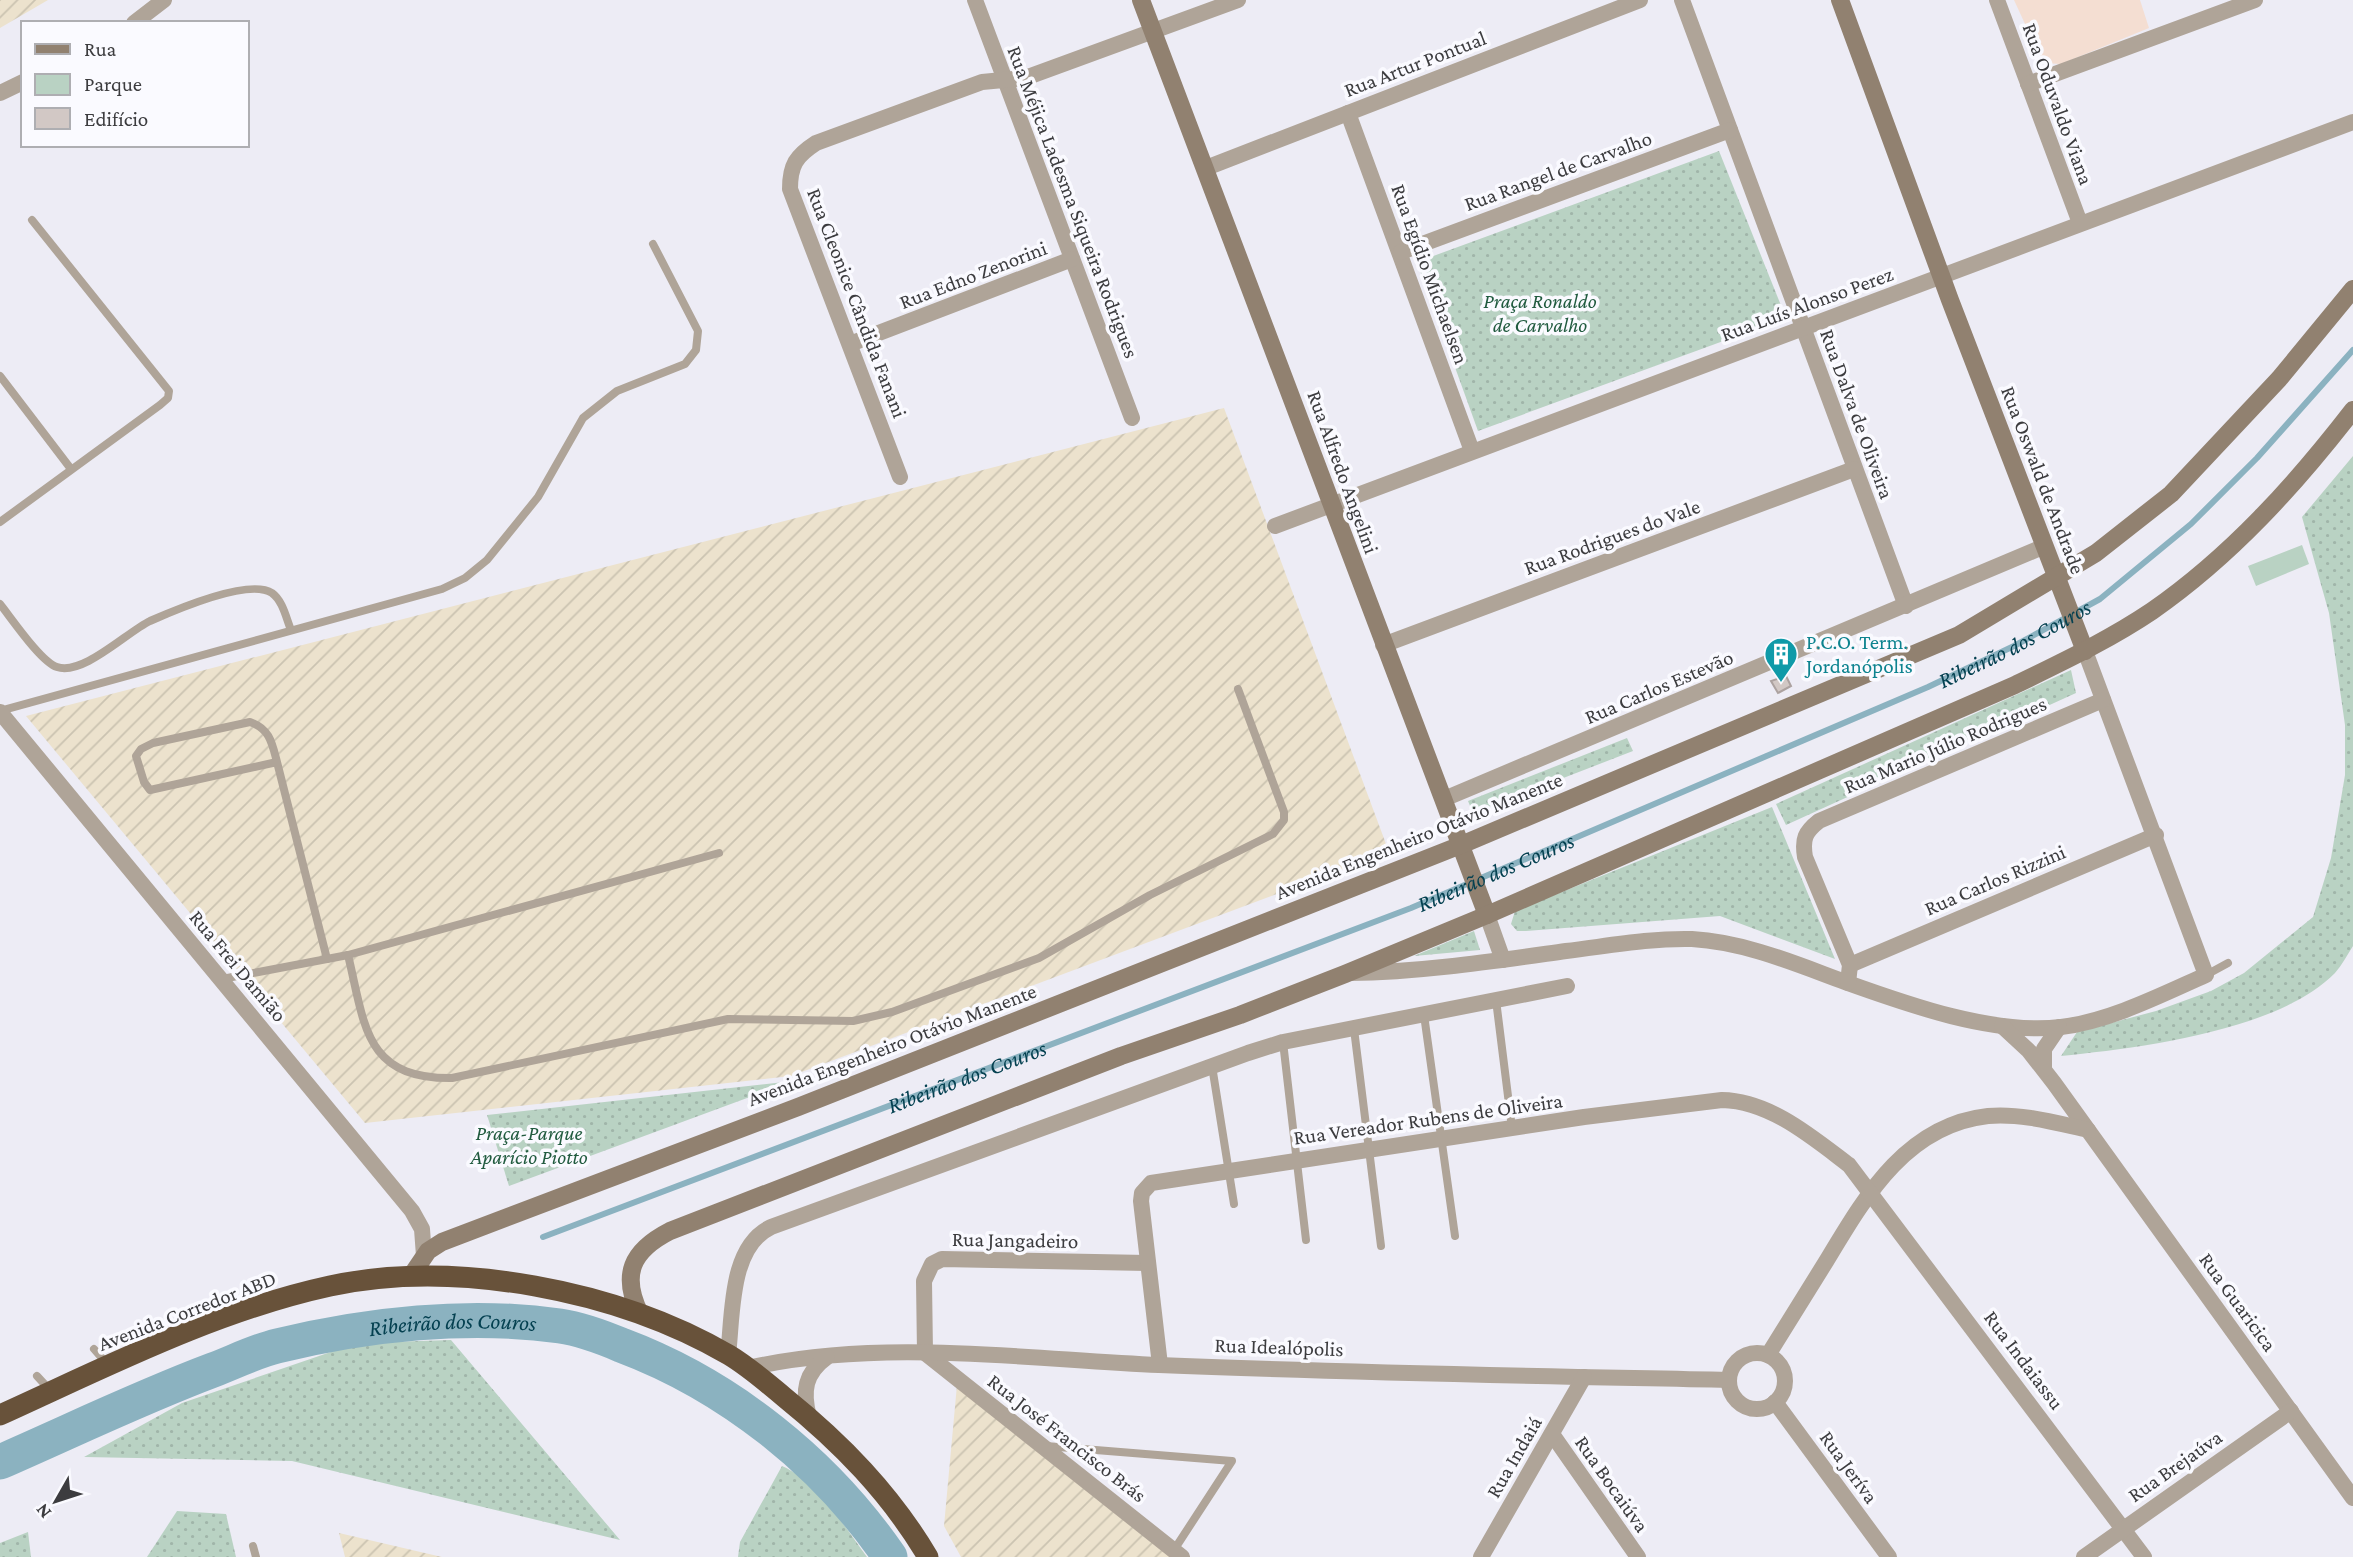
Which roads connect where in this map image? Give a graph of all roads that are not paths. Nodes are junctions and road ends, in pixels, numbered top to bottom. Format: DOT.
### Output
graph roads {
  1 [pos="164,0"];
  2 [pos="975,0"];
  3 [pos="1141,0"];
  4 [pos="1238,0"];
  5 [pos="1640,0"];
  6 [pos="1682,0"];
  7 [pos="1840,0"];
  8 [pos="1997,0"];
  9 [pos="2255,0"];
  10 [pos="137,21"];
  11 [pos="1153,32"];
  12 [pos="1004,79"];
  13 [pos="21,83"];
  14 [pos="2028,84"];
  15 [pos="0,93"];
  16 [pos="1349,113"];
  17 [pos="2353,122"];
  18 [pos="1730,130"];
  19 [pos="1206,168"];
  20 [pos="32,220"];
  21 [pos="2080,223"];
  22 [pos="653,244"];
  23 [pos="1401,252"];
  24 [pos="1072,260"];
  25 [pos="1941,276"];
  26 [pos="2353,289"];
  27 [pos="1803,328"];
  28 [pos="850,344"];
  29 [pos="0,376"];
  30 [pos="2353,410"];
  31 [pos="1132,418"];
  32 [pos="1472,451"];
  33 [pos="1854,469"];
  34 [pos="71,470"];
  35 [pos="900,477"];
  36 [pos="1331,505"];
  37 [pos="0,522"];
  38 [pos="1275,526"];
  39 [pos="2045,546"];
  40 [pos="2057,578"];
  41 [pos="0,604"];
  42 [pos="1906,606"];
  43 [pos="291,631"];
  44 [pos="1383,645"];
  45 [pos="2085,651"];
  46 [pos="1238,689"];
  47 [pos="2103,700"];
  48 [pos="0,711"];
  49 [pos="277,762"];
  50 [pos="1444,799"];
  51 [pos="2156,835"];
  52 [pos="719,853"];
  53 [pos="1464,853"];
  54 [pos="1484,908"];
  55 [pos="348,955"];
  56 [pos="327,959"];
  57 [pos="1503,960"];
  58 [pos="2228,963"];
  59 [pos="1850,964"];
  60 [pos="1345,974"];
  61 [pos="2206,975"];
  62 [pos="222,979"];
  63 [pos="1848,983"];
  64 [pos="1567,986"];
  65 [pos="1496,1000"];
  66 [pos="1424,1014"];
  67 [pos="2000,1024"];
  68 [pos="2059,1027"];
  69 [pos="1354,1029"];
  70 [pos="1283,1042"];
  71 [pos="1212,1065"];
  72 [pos="2044,1069"];
  73 [pos="1513,1128"];
  74 [pos="2088,1130"];
  75 [pos="1441,1140"];
  76 [pos="1369,1150"];
  77 [pos="1296,1160"];
  78 [pos="1230,1170"];
  79 [pos="1870,1189"];
  80 [pos="1234,1204"];
  81 [pos="1455,1236"];
  82 [pos="1306,1240"];
  83 [pos="1381,1246"];
  84 [pos="424,1255"];
  85 [pos="1147,1263"];
  86 [pos="411,1276"];
  87 [pos="640,1314"];
  88 [pos="94,1349"];
  89 [pos="925,1353"];
  90 [pos="728,1354"];
  91 [pos="1768,1355"];
  92 [pos="827,1357"];
  93 [pos="1160,1365"];
  94 [pos="109,1366"];
  95 [pos="748,1368"];
  96 [pos="37,1376"];
  97 [pos="1584,1377"];
  98 [pos="1729,1380"];
  99 [pos="52,1392"];
  100 [pos="1775,1402"];
  101 [pos="2291,1411"];
  102 [pos="0,1415"];
  103 [pos="809,1417"];
  104 [pos="1552,1434"];
  105 [pos="1043,1446"];
  106 [pos="2353,1498"];
  107 [pos="2122,1527"];
  108 [pos="253,1546"];
  109 [pos="1178,1554"];
  110 [pos="256,1557"];
  111 [pos="928,1557"];
  112 [pos="1481,1557"];
  113 [pos="1638,1557"];
  114 [pos="1889,1557"];
  115 [pos="2084,1557"];
  116 [pos="2144,1557"];
  1 -- 10 [label="street"];
  2 -- 12 [label="street, Rua Méjica Ladesma Siqueira Rodrigues"];
  3 -- 11 [label="main road, Rua Alfredo Angelini"];
  4 -- 11 [label="street, Rua Cleonice Cândida Fanani"];
  5 -- 16 [label="street, Rua Artur Pontual"];
  6 -- 18 [label="street, Rua Dalva de Oliveira"];
  7 -- 25 [label="main road, Rua Oswald de Andrade"];
  8 -- 14 [label="street, Rua Oduvaldo Viana"];
  9 -- 14 [label="street"];
  11 -- 12 [label="street, Rua Cleonice Cândida Fanani"];
  11 -- 19 [label="main road, Rua Alfredo Angelini"];
  12 -- 24 [label="street, Rua Méjica Ladesma Siqueira Rodrigues"];
  12 -- 28 [label="street, Rua Cleonice Cândida Fanani"];
  13 -- 15 [label="street"];
  14 -- 21 [label="street, Rua Oduvaldo Viana"];
  16 -- 19 [label="street, Rua Artur Pontual"];
  16 -- 23 [label="street, Rua Egídio Michaelsen"];
  17 -- 21 [label="street, Rua Luís Alonso Perez"];
  18 -- 23 [label="street, Rua Rangel de Carvalho"];
  18 -- 27 [label="street, Rua Dalva de Oliveira"];
  19 -- 36 [label="main road, Rua Alfredo Angelini"];
  20 -- 34 [label="lane"];
  21 -- 25 [label="street, Rua Luís Alonso Perez"];
  22 -- 43 [label="lane"];
  23 -- 32 [label="street, Rua Egídio Michaelsen"];
  24 -- 28 [label="street, Rua Edno Zenorini"];
  24 -- 31 [label="street, Rua Méjica Ladesma Siqueira Rodrigues"];
  25 -- 27 [label="street, Rua Luís Alonso Perez"];
  25 -- 39 [label="main road, Rua Oswald de Andrade"];
  26 -- 40 [label="main road, Avenida Engenheiro Otávio Manente"];
  27 -- 32 [label="street, Rua Luís Alonso Perez"];
  27 -- 33 [label="street, Rua Dalva de Oliveira"];
  28 -- 35 [label="street, Rua Cleonice Cândida Fanani"];
  29 -- 34 [label="lane"];
  30 -- 45 [label="main road"];
  32 -- 36 [label="street, Rua Luís Alonso Perez"];
  33 -- 42 [label="street, Rua Dalva de Oliveira"];
  33 -- 44 [label="street, Rua Rodrigues do Vale"];
  34 -- 37 [label="lane"];
  36 -- 38 [label="street, Rua Luís Alonso Perez"];
  36 -- 44 [label="main road, Rua Alfredo Angelini"];
  39 -- 40 [label="main road, Rua Oswald de Andrade"];
  39 -- 42 [label="street, Rua Carlos Estevão"];
  40 -- 45 [label="main road, Rua Oswald de Andrade"];
  40 -- 53 [label="main road, Avenida Engenheiro Otávio Manente"];
  41 -- 43 [label="lane"];
  42 -- 50 [label="street, Rua Carlos Estevão"];
  43 -- 48 [label="lane"];
  44 -- 50 [label="main road, Rua Alfredo Angelini"];
  45 -- 47 [label="street, Rua Oswald de Andrade"];
  45 -- 54 [label="main road"];
  46 -- 55 [label="lane"];
  47 -- 51 [label="street, Rua Oswald de Andrade"];
  47 -- 59 [label="street, Rua Mario Júlio Rodrigues"];
  48 -- 62 [label="street, Rua Frei Damião"];
  49 -- 49 [label="lane"];
  49 -- 56 [label="lane"];
  50 -- 53 [label="main road, Rua Alfredo Angelini"];
  51 -- 59 [label="street, Rua Carlos Rizzini"];
  51 -- 61 [label="street, Rua Oswald de Andrade"];
  52 -- 55 [label="lane"];
  53 -- 54 [label="main road, Rua Alfredo Angelini"];
  53 -- 84 [label="main road, Avenida Engenheiro Otávio Manente"];
  54 -- 57 [label="street, Rua Alfredo Angelini"];
  54 -- 60 [label="main road"];
  55 -- 56 [label="lane"];
  56 -- 62 [label="lane"];
  57 -- 60 [label="street"];
  57 -- 63 [label="street"];
  58 -- 61 [label="lane"];
  59 -- 63 [label="street"];
  60 -- 87 [label="main road"];
  61 -- 68 [label="street"];
  62 -- 84 [label="street, Rua Frei Damião"];
  63 -- 67 [label="street"];
  64 -- 65 [label="street"];
  65 -- 66 [label="street"];
  65 -- 73 [label="lane"];
  66 -- 69 [label="street"];
  66 -- 75 [label="lane"];
  67 -- 68 [label="street"];
  67 -- 72 [label="street, Rua Guaricica"];
  68 -- 72 [label="street"];
  69 -- 70 [label="street"];
  69 -- 76 [label="lane"];
  70 -- 71 [label="street"];
  70 -- 77 [label="lane"];
  71 -- 78 [label="lane"];
  71 -- 90 [label="street"];
  72 -- 74 [label="street, Rua Guaricica"];
  73 -- 75 [label="street, Rua Vereador Rubens de Oliveira"];
  73 -- 79 [label="street, Rua Vereador Rubens de Oliveira"];
  74 -- 79 [label="street"];
  74 -- 101 [label="street, Rua Guaricica"];
  75 -- 76 [label="street, Rua Vereador Rubens de Oliveira"];
  75 -- 81 [label="lane"];
  76 -- 77 [label="street, Rua Vereador Rubens de Oliveira"];
  76 -- 83 [label="lane"];
  77 -- 78 [label="street, Rua Vereador Rubens de Oliveira"];
  77 -- 82 [label="lane"];
  78 -- 80 [label="lane"];
  78 -- 85 [label="street, Rua Vereador Rubens de Oliveira"];
  79 -- 91 [label="street"];
  79 -- 107 [label="street, Rua Indaiassu"];
  84 -- 86 [label="main road, Avenida Engenheiro Otávio Manente"];
  85 -- 89 [label="street, Rua Jangadeiro"];
  85 -- 93 [label="street, Rua Vereador Rubens de Oliveira"];
  86 -- 87 [label="highway, Avenida Corredor ABD"];
  86 -- 94 [label="highway, Avenida Corredor ABD"];
  87 -- 90 [label="highway, Avenida Corredor ABD"];
  88 -- 94 [label="lane"];
  89 -- 92 [label="street, Rua Idealópolis"];
  89 -- 93 [label="street, Rua Idealópolis"];
  89 -- 105 [label="street, Rua José Francisco Brás"];
  90 -- 95 [label="highway, Avenida Corredor ABD"];
  91 -- 98 [label="street"];
  91 -- 100 [label="street"];
  92 -- 95 [label="street, Rua Idealópolis"];
  92 -- 103 [label="street"];
  93 -- 97 [label="street, Rua Idealópolis"];
  94 -- 99 [label="highway, Avenida Corredor ABD"];
  95 -- 103 [label="highway, Avenida Corredor ABD"];
  96 -- 99 [label="lane"];
  97 -- 98 [label="street, Rua Idealópolis"];
  97 -- 104 [label="street, Rua Indaiá"];
  98 -- 100 [label="street"];
  99 -- 102 [label="highway, Avenida Corredor ABD"];
  100 -- 114 [label="street, Rua Jeríva"];
  101 -- 106 [label="street, Rua Guaricica"];
  101 -- 107 [label="street, Rua Brejaúva"];
  103 -- 111 [label="highway, Avenida Corredor ABD"];
  104 -- 112 [label="street, Rua Indaiá"];
  104 -- 113 [label="street, Rua Bocaiúva"];
  105 -- 109 [label="street, Rua José Francisco Brás"];
  105 -- 109 [label="lane"];
  107 -- 115 [label="street, Rua Brejaúva"];
  107 -- 116 [label="street, Rua Indaiassu"];
  108 -- 110 [label="lane"];
}
